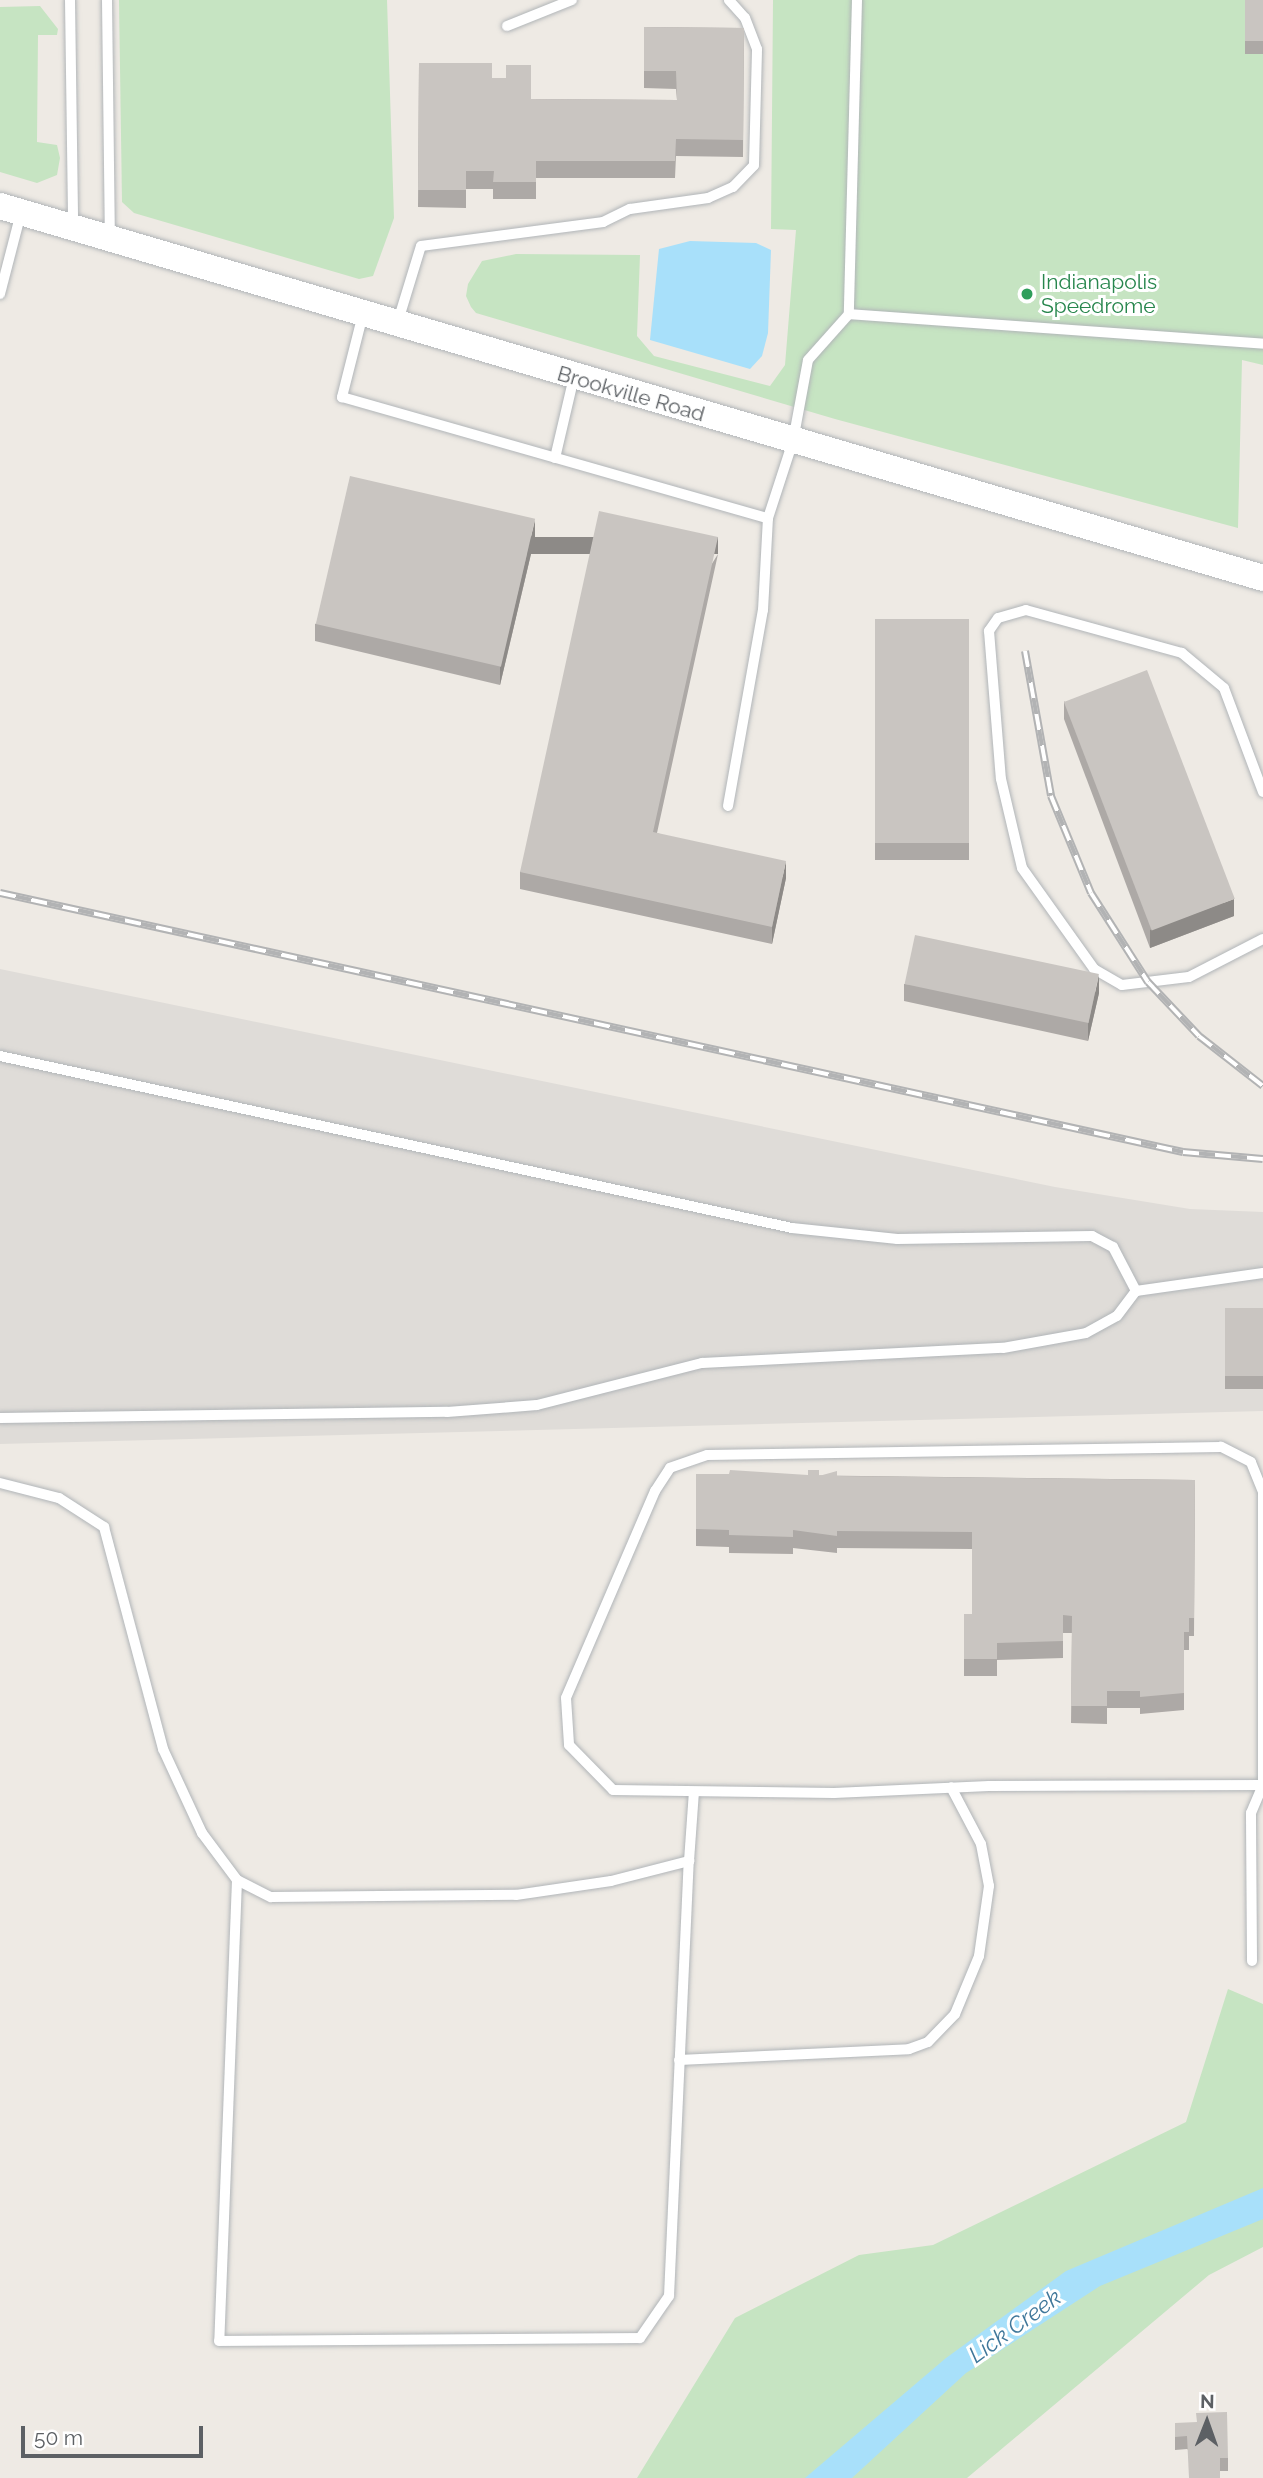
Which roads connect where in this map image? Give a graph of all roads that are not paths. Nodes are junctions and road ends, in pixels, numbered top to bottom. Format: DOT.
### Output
graph roads {
  1 [pos="70,0"];
  2 [pos="107,0"];
  3 [pos="572,0"];
  4 [pos="729,0"];
  5 [pos="857,0"];
  6 [pos="507,26"];
  7 [pos="10,209"];
  8 [pos="73,228"];
  9 [pos="110,239"];
  10 [pos="0,294"];
  11 [pos="363,314"];
  12 [pos="849,314"];
  13 [pos="397,324"];
  14 [pos="1263,344"];
  15 [pos="574,377"];
  16 [pos="793,441"];
  17 [pos="555,458"];
  18 [pos="768,518"];
  19 [pos="1263,578"];
  20 [pos="1263,792"];
  21 [pos="728,806"];
  22 [pos="1263,939"];
  23 [pos="0,1056"];
  24 [pos="1263,1273"];
  25 [pos="1136,1291"];
  26 [pos="0,1418"];
  27 [pos="0,1483"];
  28 [pos="1263,1785"];
  29 [pos="951,1787"];
  30 [pos="694,1792"];
  31 [pos="689,1861"];
  32 [pos="237,1880"];
  33 [pos="1252,1961"];
  34 [pos="679,2060"];
  1 -- 8 [label="lane"];
  2 -- 9 [label="lane"];
  3 -- 6 [label="lane"];
  4 -- 13 [label="lane"];
  5 -- 12 [label="lane"];
  7 -- 8 [label="main road, Brookville Road"];
  7 -- 10 [label="lane"];
  8 -- 9 [label="main road, Brookville Road"];
  9 -- 11 [label="main road, Brookville Road"];
  11 -- 13 [label="main road, Brookville Road"];
  11 -- 17 [label="lane"];
  12 -- 14 [label="lane"];
  12 -- 16 [label="lane"];
  13 -- 15 [label="main road, Brookville Road"];
  15 -- 16 [label="main road, Brookville Road"];
  15 -- 17 [label="lane"];
  16 -- 18 [label="lane"];
  16 -- 19 [label="main road, Brookville Road"];
  17 -- 18 [label="lane"];
  18 -- 21 [label="lane"];
  20 -- 22 [label="lane"];
  23 -- 25 [label="lane"];
  24 -- 25 [label="lane"];
  25 -- 26 [label="lane"];
  27 -- 32 [label="lane"];
  28 -- 29 [label="lane"];
  28 -- 30 [label="lane"];
  28 -- 33 [label="lane"];
  29 -- 30 [label="lane"];
  29 -- 34 [label="lane"];
  30 -- 31 [label="lane"];
  31 -- 32 [label="lane"];
  31 -- 34 [label="lane"];
  32 -- 34 [label="lane"];
}
